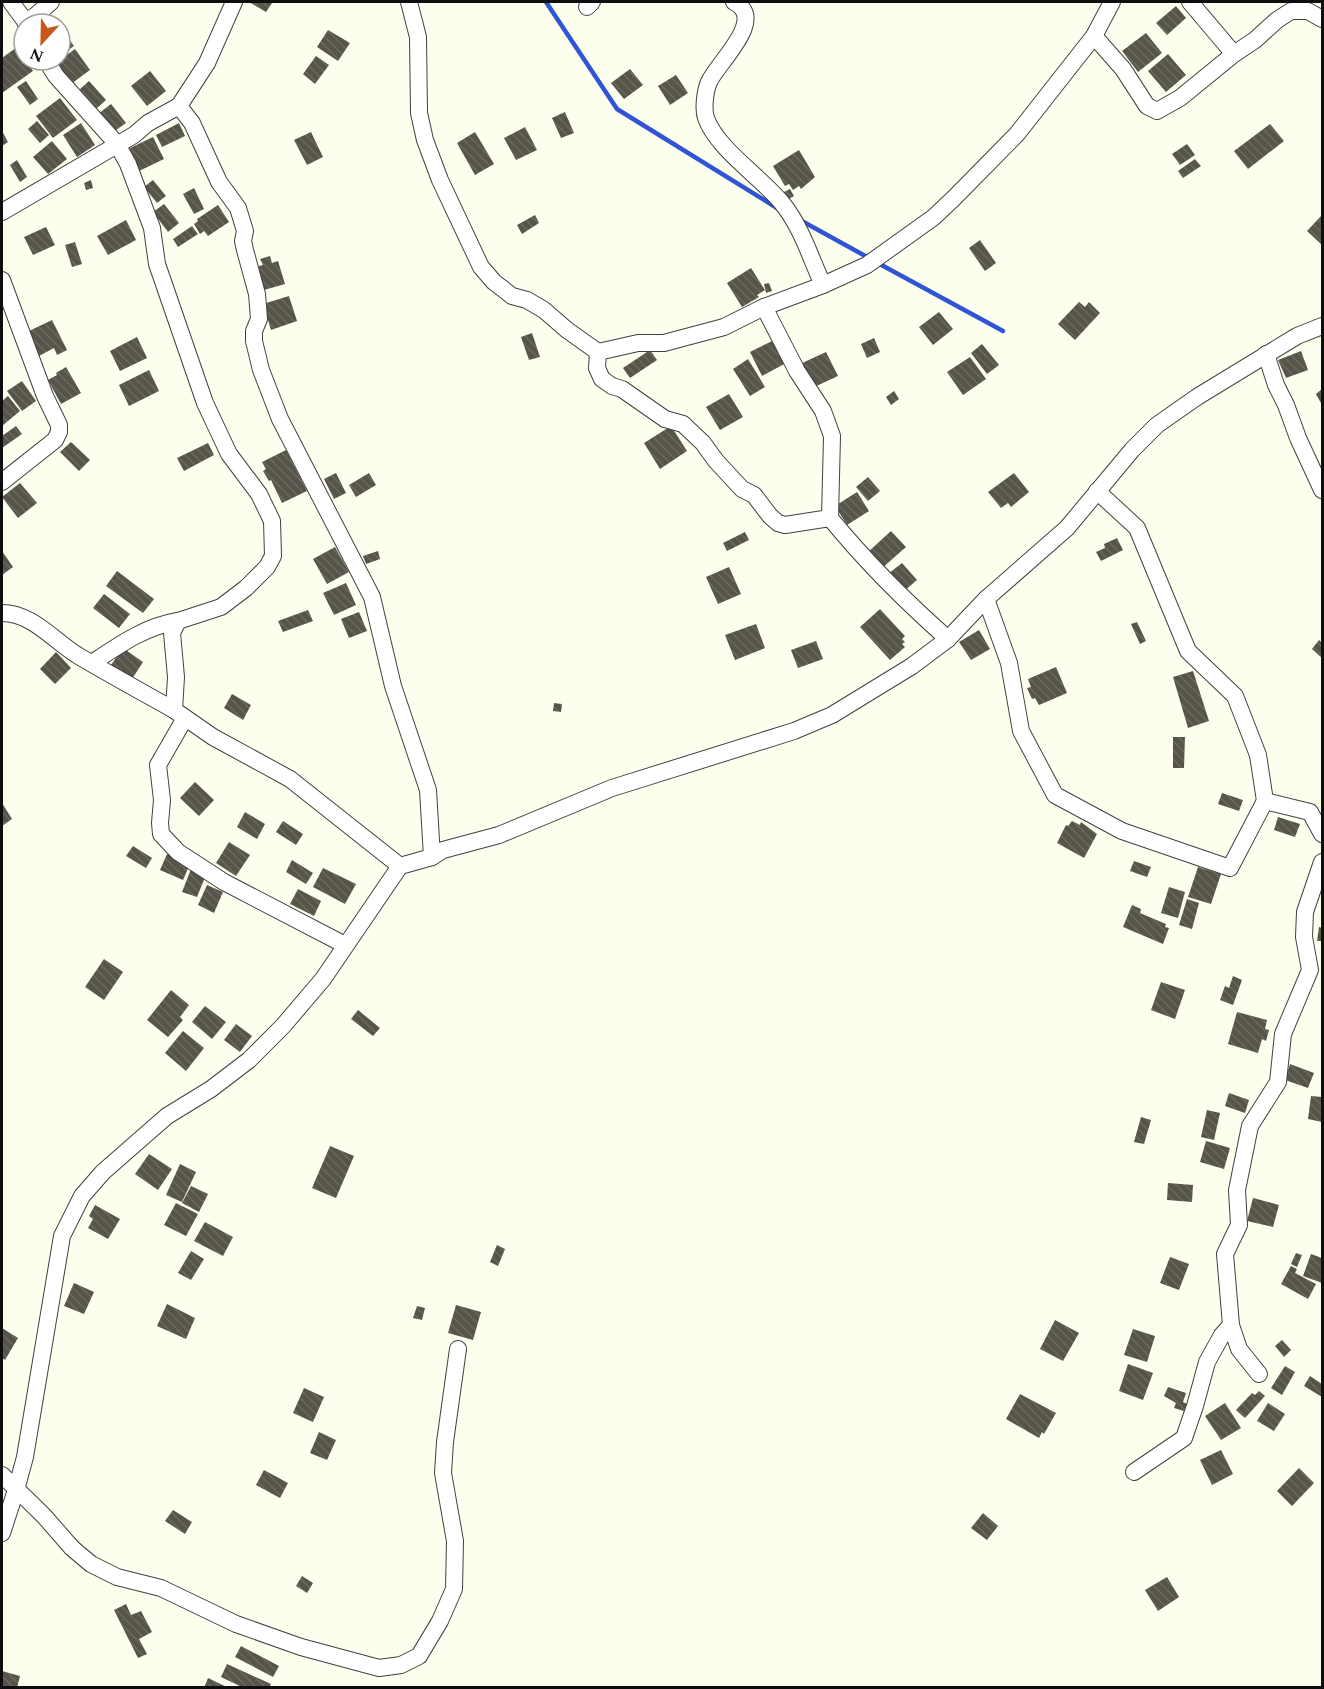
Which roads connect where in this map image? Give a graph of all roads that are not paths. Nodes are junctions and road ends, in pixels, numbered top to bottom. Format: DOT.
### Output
graph roads {
  1 [pos="51,2"];
  2 [pos="234,2"];
  3 [pos="409,2"];
  4 [pos="734,2"];
  5 [pos="1112,2"];
  6 [pos="1190,2"];
  7 [pos="40,12"];
  8 [pos="1323,19"];
  9 [pos="1094,36"];
  10 [pos="1234,54"];
  11 [pos="54,72"];
  12 [pos="179,106"];
  13 [pos="117,144"];
  14 [pos="2,212"];
  15 [pos="2,280"];
  16 [pos="823,285"];
  17 [pos="764,307"];
  18 [pos="1323,326"];
  19 [pos="598,352"];
  20 [pos="1266,354"];
  21 [pos="2,482"];
  22 [pos="1323,490"];
  23 [pos="1097,491"];
  24 [pos="830,519"];
  25 [pos="986,599"];
  26 [pos="2,613"];
  27 [pos="178,621"];
  28 [pos="948,639"];
  29 [pos="92,663"];
  30 [pos="180,714"];
  31 [pos="1265,801"];
  32 [pos="1323,834"];
  33 [pos="432,857"];
  34 [pos="1323,862"];
  35 [pos="400,866"];
  36 [pos="345,945"];
  37 [pos="1231,1325"];
  38 [pos="458,1349"];
  39 [pos="1259,1374"];
  40 [pos="1134,1472"];
  41 [pos="2,1475"];
  42 [pos="16,1490"];
  43 [pos="2,1533"];
  1 -- 7 [label="street"];
  2 -- 12 [label="street"];
  3 -- 19 [label="street"];
  4 -- 16 [label="street"];
  5 -- 9 [label="street"];
  6 -- 10 [label="street"];
  8 -- 10 [label="street"];
  9 -- 10 [label="street"];
  9 -- 16 [label="street"];
  11 -- 13 [label="street"];
  12 -- 13 [label="street"];
  12 -- 33 [label="street"];
  13 -- 14 [label="street"];
  13 -- 27 [label="street"];
  15 -- 21 [label="street"];
  16 -- 17 [label="street"];
  17 -- 19 [label="street"];
  17 -- 24 [label="street"];
  18 -- 20 [label="street"];
  19 -- 24 [label="street"];
  20 -- 22 [label="street"];
  20 -- 23 [label="street"];
  23 -- 25 [label="street"];
  23 -- 31 [label="street"];
  24 -- 28 [label="street"];
  25 -- 28 [label="street"];
  25 -- 31 [label="street"];
  26 -- 29 [label="street"];
  27 -- 29 [label="street"];
  27 -- 30 [label="street"];
  28 -- 33 [label="street"];
  29 -- 30 [label="street"];
  30 -- 35 [label="street"];
  30 -- 36 [label="street"];
  31 -- 32 [label="street"];
  33 -- 35 [label="street"];
  34 -- 37 [label="street"];
  35 -- 36 [label="street"];
  36 -- 42 [label="street"];
  37 -- 39 [label="street"];
  37 -- 40 [label="street"];
  38 -- 42 [label="street"];
  41 -- 42 [label="street"];
  42 -- 43 [label="street"];
}
